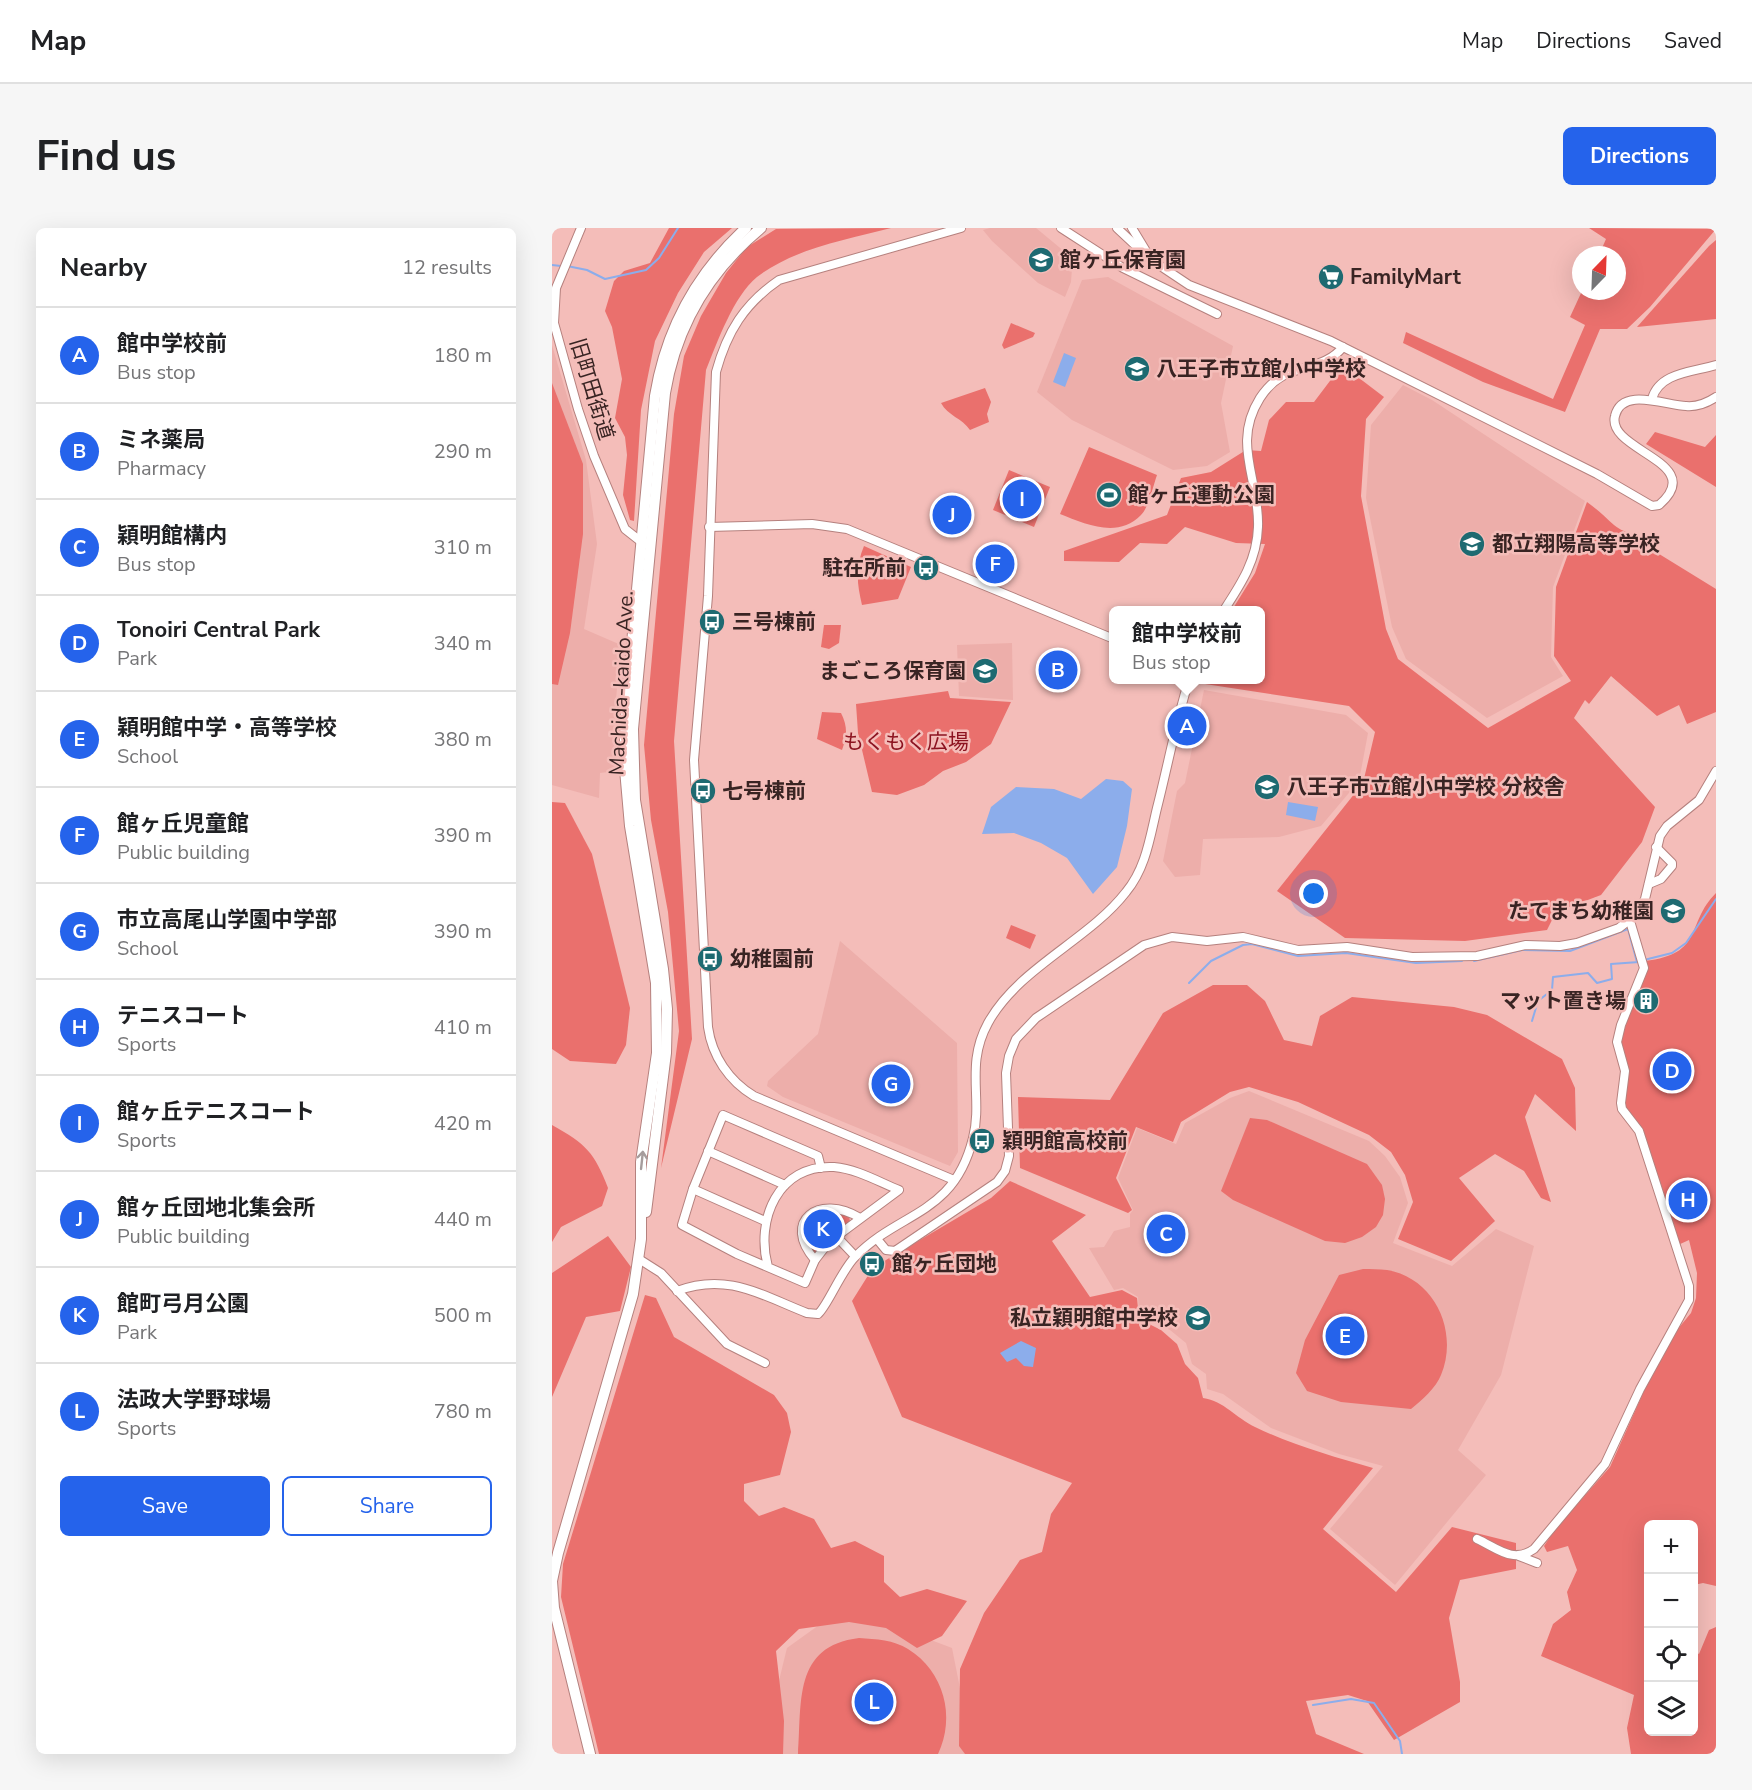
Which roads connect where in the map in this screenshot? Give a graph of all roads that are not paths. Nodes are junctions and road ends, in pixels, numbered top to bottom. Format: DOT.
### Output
graph roads {
  1 [pos="581,228"];
  2 [pos="746,228"];
  3 [pos="761,228"];
  4 [pos="961,228"];
  5 [pos="1061,228"];
  6 [pos="1117,228"];
  7 [pos="1132,228"];
  8 [pos="1150,259"];
  9 [pos="1217,314"];
  10 [pos="1343,347"];
  11 [pos="1716,364"];
  12 [pos="1716,397"];
  13 [pos="1652,399"];
  14 [pos="709,527"];
  15 [pos="646,544"];
  16 [pos="1227,606"];
  17 [pos="1109,637"];
  18 [pos="1188,684"];
  19 [pos="1715,774"];
  20 [pos="1656,847"];
  21 [pos="1649,884"];
  22 [pos="1630,921"];
  23 [pos="708,1151"];
  24 [pos="821,1168"];
  25 [pos="954,1180"];
  26 [pos="785,1185"];
  27 [pos="693,1189"];
  28 [pos="860,1218"];
  29 [pos="765,1221"];
  30 [pos="836,1236"];
  31 [pos="877,1239"];
  32 [pos="855,1256"];
  33 [pos="639,1259"];
  34 [pos="815,1260"];
  35 [pos="768,1267"];
  36 [pos="677,1291"];
  37 [pos="765,1364"];
  38 [pos="1477,1539"];
  39 [pos="1519,1556"];
  40 [pos="1537,1563"];
  41 [pos="590,1754"];
  1 -- 15 [label="street, 旧町田街道"];
  2 -- 15 [label="main road, Machida-kaido Ave."];
  3 -- 15 [label="main road, Machida-kaido Ave."];
  4 -- 14 [label="street"];
  5 -- 9 [label="street"];
  6 -- 8 [label="street"];
  7 -- 8 [label="street"];
  8 -- 10 [label="street"];
  10 -- 13 [label="street"];
  10 -- 16 [label="street"];
  11 -- 13 [label="street"];
  12 -- 13 [label="street"];
  14 -- 17 [label="street"];
  14 -- 25 [label="street"];
  15 -- 33 [label="main road, Machida-kaido Ave."];
  18 -- 25 [label="street"];
  19 -- 20 [label="street"];
  20 -- 21 [label="street"];
  20 -- 21 [label="street"];
  21 -- 22 [label="street"];
  22 -- 31 [label="street"];
  22 -- 39 [label="street"];
  23 -- 24 [label="street"];
  23 -- 26 [label="street"];
  23 -- 27 [label="street"];
  24 -- 26 [label="street"];
  24 -- 28 [label="street"];
  25 -- 31 [label="street"];
  26 -- 29 [label="street"];
  27 -- 29 [label="street"];
  27 -- 35 [label="street"];
  28 -- 30 [label="street"];
  28 -- 34 [label="street"];
  29 -- 35 [label="street"];
  30 -- 32 [label="street"];
  30 -- 34 [label="street"];
  31 -- 32 [label="street"];
  32 -- 36 [label="street"];
  33 -- 36 [label="street"];
  33 -- 41 [label="main road, Machida-kaido Ave."];
  34 -- 35 [label="street"];
  36 -- 37 [label="street"];
  38 -- 39 [label="street"];
  39 -- 40 [label="street"];
}
